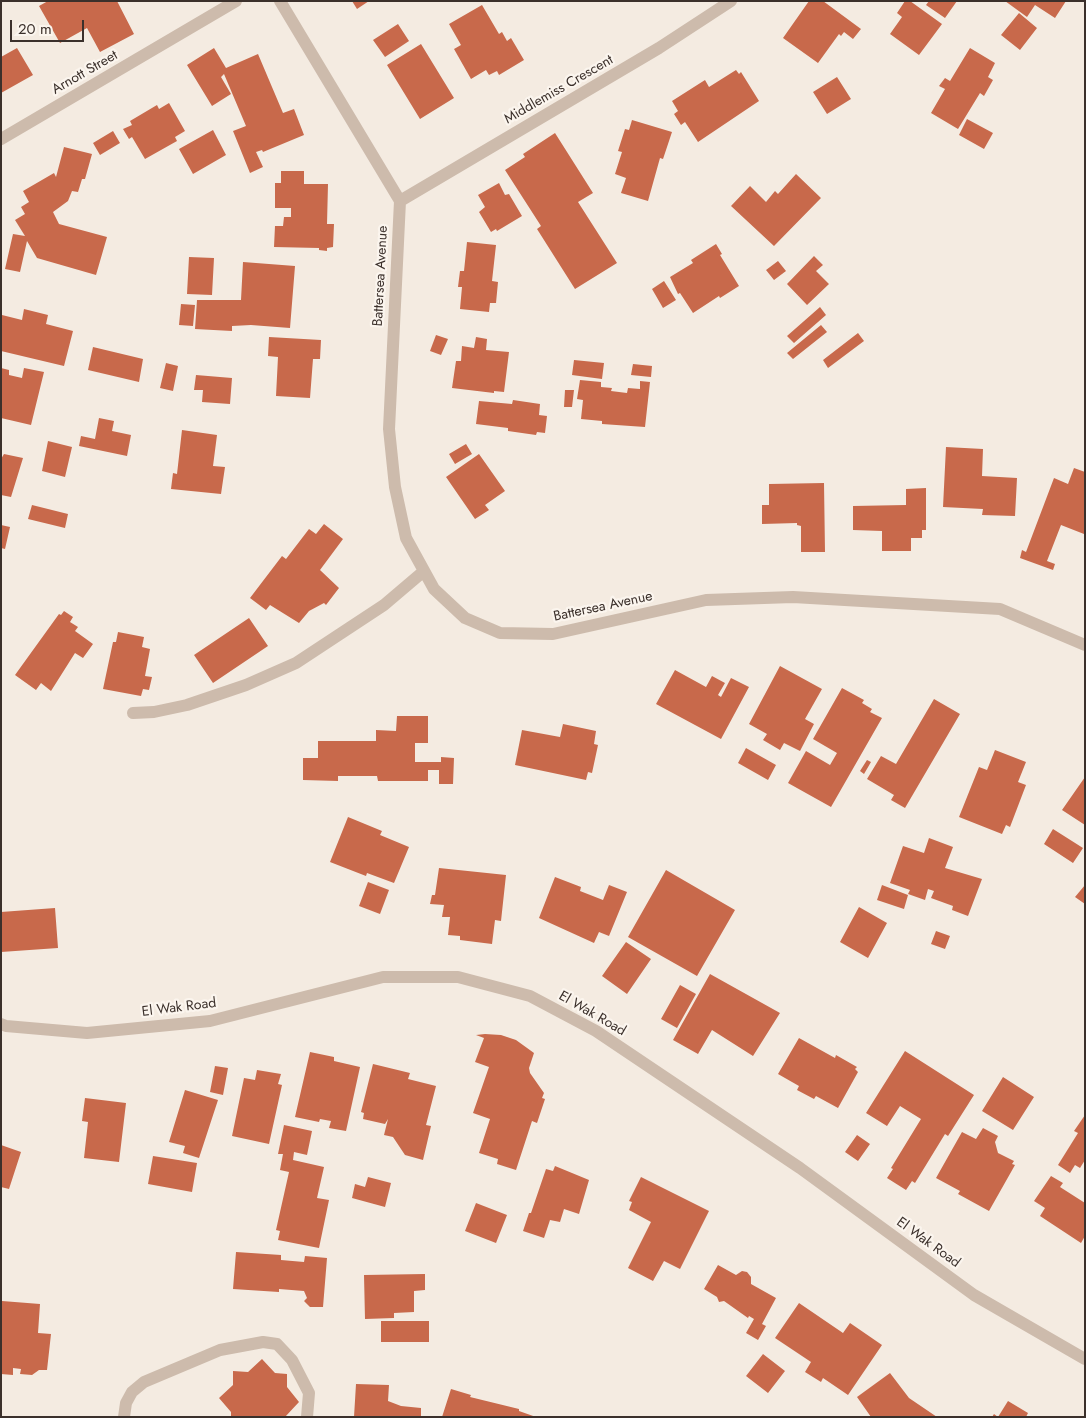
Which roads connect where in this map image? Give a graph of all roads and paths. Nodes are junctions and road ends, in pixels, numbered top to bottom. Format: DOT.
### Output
graph roads {
  1 [pos="236,1"];
  2 [pos="280,1"];
  3 [pos="731,1"];
  4 [pos="1,140"];
  5 [pos="400,201"];
  6 [pos="424,571"];
  7 [pos="1085,645"];
  8 [pos="133,713"];
  9 [pos="1,1024"];
  10 [pos="1085,1358"];
  11 [pos="124,1417"];
  12 [pos="307,1417"];
  1 -- 4 [label="street, Arnott Street"];
  2 -- 5 [label="street"];
  3 -- 5 [label="street, Middlemiss Crescent"];
  5 -- 6 [label="street, Battersea Avenue"];
  6 -- 7 [label="street, Battersea Avenue"];
  6 -- 8 [label="street"];
  9 -- 10 [label="street, El Wak Road"];
  11 -- 12 [label="street"];
}
